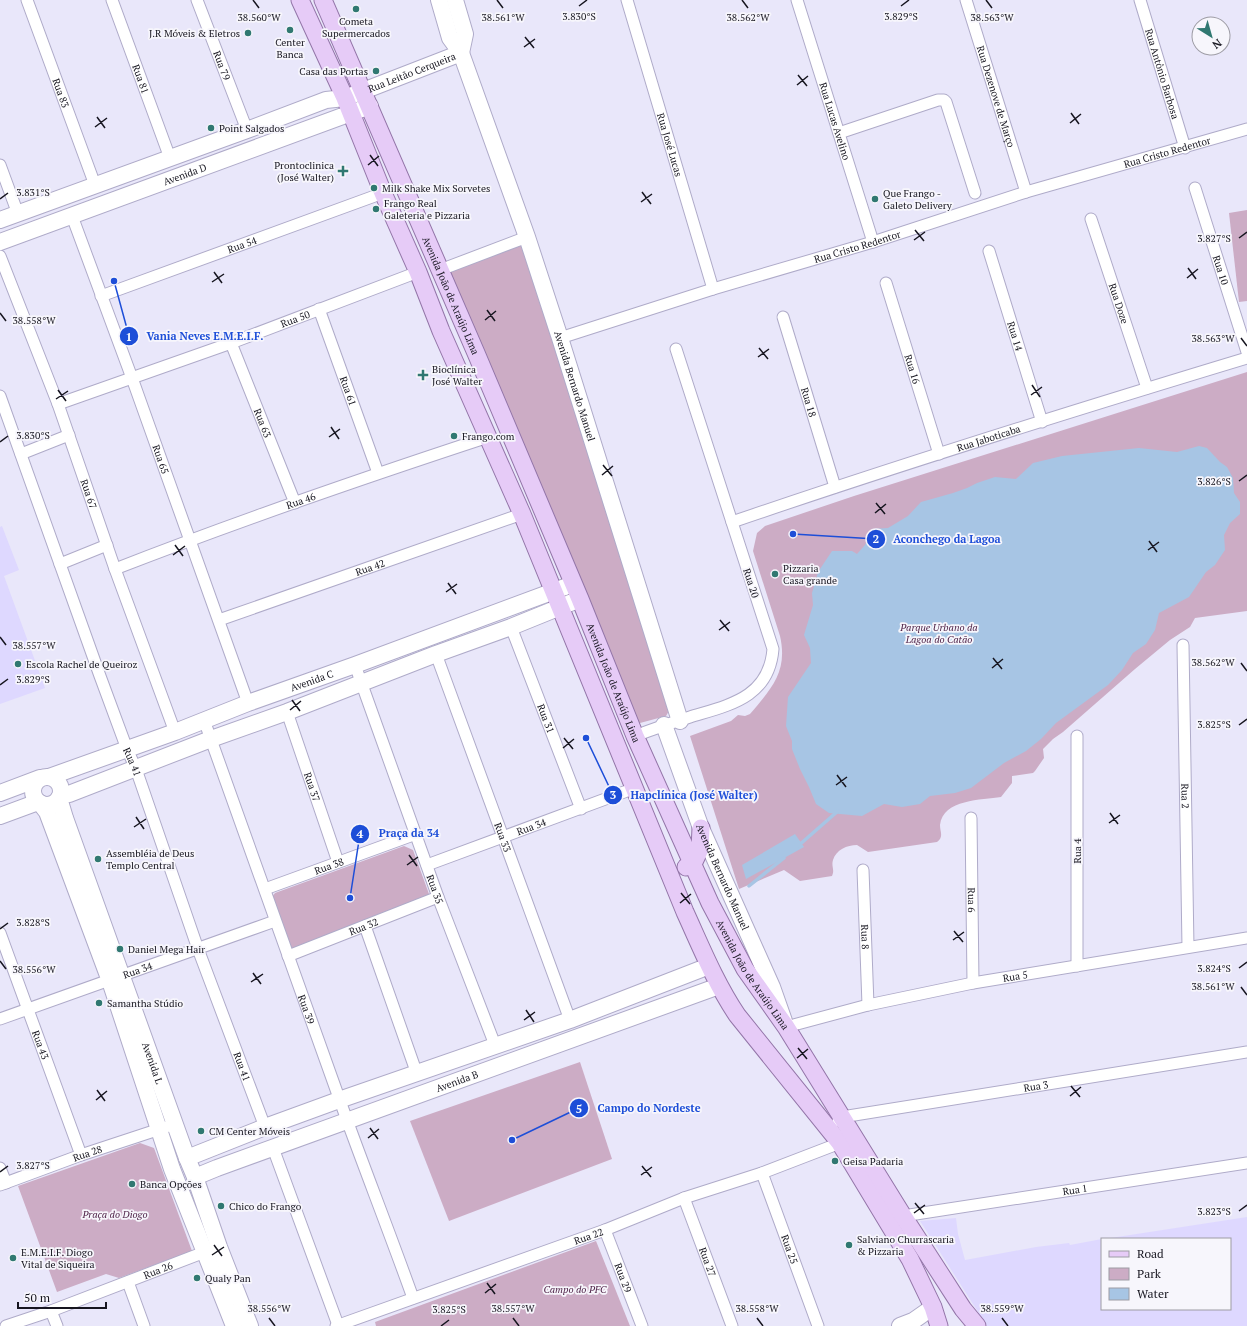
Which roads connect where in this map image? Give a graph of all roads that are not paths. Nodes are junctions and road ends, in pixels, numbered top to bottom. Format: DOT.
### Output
graph roads {
  1 [pos="27,0"];
  2 [pos="112,0"];
  3 [pos="197,0"];
  4 [pos="300,0"];
  5 [pos="323,0"];
  6 [pos="439,0"];
  7 [pos="455,0"];
  8 [pos="627,0"];
  9 [pos="797,0"];
  10 [pos="966,0"];
  11 [pos="1140,0"];
  12 [pos="461,53"];
  13 [pos="366,99"];
  14 [pos="348,106"];
  15 [pos="1247,129"];
  16 [pos="246,130"];
  17 [pos="839,133"];
  18 [pos="1185,148"];
  19 [pos="170,158"];
  20 [pos="0,165"];
  21 [pos="95,186"];
  22 [pos="1195,188"];
  23 [pos="1026,192"];
  24 [pos="383,193"];
  25 [pos="975,193"];
  26 [pos="18,214"];
  27 [pos="72,216"];
  28 [pos="1091,219"];
  29 [pos="0,220"];
  30 [pos="527,237"];
  31 [pos="0,242"];
  32 [pos="873,242"];
  33 [pos="989,251"];
  34 [pos="0,256"];
  35 [pos="440,270"];
  36 [pos="418,272"];
  37 [pos="886,283"];
  38 [pos="713,289"];
  39 [pos="101,296"];
  40 [pos="319,309"];
  41 [pos="784,316"];
  42 [pos="560,338"];
  43 [pos="231,343"];
  44 [pos="676,349"];
  45 [pos="1247,352"];
  46 [pos="1247,358"];
  47 [pos="132,378"];
  48 [pos="1147,388"];
  49 [pos="0,396"];
  50 [pos="58,404"];
  51 [pos="1042,422"];
  52 [pos="69,435"];
  53 [pos="488,437"];
  54 [pos="21,454"];
  55 [pos="939,454"];
  56 [pos="378,473"];
  57 [pos="835,487"];
  58 [pos="295,503"];
  59 [pos="522,514"];
  60 [pos="732,522"];
  61 [pos="190,540"];
  62 [pos="107,546"];
  63 [pos="60,564"];
  64 [pos="115,568"];
  65 [pos="573,584"];
  66 [pos="554,592"];
  67 [pos="580,599"];
  68 [pos="560,608"];
  69 [pos="219,620"];
  70 [pos="511,627"];
  71 [pos="1183,645"];
  72 [pos="436,654"];
  73 [pos="355,665"];
  74 [pos="362,684"];
  75 [pos="248,703"];
  76 [pos="287,712"];
  77 [pos="204,720"];
  78 [pos="680,720"];
  79 [pos="664,725"];
  80 [pos="175,732"];
  81 [pos="635,736"];
  82 [pos="1076,736"];
  83 [pos="211,739"];
  84 [pos="127,749"];
  85 [pos="136,769"];
  86 [pos="44,778"];
  87 [pos="635,788"];
  88 [pos="0,793"];
  89 [pos="60,797"];
  90 [pos="39,802"];
  91 [pos="581,809"];
  92 [pos="0,816"];
  93 [pos="972,818"];
  94 [pos="701,828"];
  95 [pos="416,834"];
  96 [pos="503,836"];
  97 [pos="338,862"];
  98 [pos="693,864"];
  99 [pos="427,865"];
  100 [pos="668,869"];
  101 [pos="864,870"];
  102 [pos="265,889"];
  103 [pos="438,898"];
  104 [pos="710,903"];
  105 [pos="685,912"];
  106 [pos="274,921"];
  107 [pos="365,926"];
  108 [pos="0,934"];
  109 [pos="1247,938"];
  110 [pos="1188,947"];
  111 [pos="198,949"];
  112 [pos="288,956"];
  113 [pos="709,966"];
  114 [pos="1077,966"];
  115 [pos="116,978"];
  116 [pos="973,983"];
  117 [pos="719,986"];
  118 [pos="868,1005"];
  119 [pos="28,1010"];
  120 [pos="0,1019"];
  121 [pos="570,1020"];
  122 [pos="786,1027"];
  123 [pos="495,1045"];
  124 [pos="1247,1052"];
  125 [pos="417,1074"];
  126 [pos="340,1100"];
  127 [pos="842,1118"];
  128 [pos="348,1120"];
  129 [pos="174,1124"];
  130 [pos="265,1127"];
  131 [pos="159,1130"];
  132 [pos="830,1130"];
  133 [pos="840,1143"];
  134 [pos="273,1148"];
  135 [pos="81,1155"];
  136 [pos="187,1158"];
  137 [pos="1247,1163"];
  138 [pos="0,1168"];
  139 [pos="762,1173"];
  140 [pos="195,1178"];
  141 [pos="3,1184"];
  142 [pos="684,1198"];
  143 [pos="903,1216"];
  144 [pos="605,1230"];
  145 [pos="212,1249"];
  146 [pos="128,1282"];
  147 [pos="413,1298"];
  148 [pos="933,1307"];
  149 [pos="51,1311"];
  150 [pos="6,1326"];
  151 [pos="57,1326"];
  152 [pos="144,1326"];
  153 [pos="234,1326"];
  154 [pos="250,1326"];
  155 [pos="337,1326"];
  156 [pos="642,1326"];
  157 [pos="732,1326"];
  158 [pos="818,1326"];
  159 [pos="900,1326"];
  160 [pos="939,1326"];
  161 [pos="977,1326"];
  1 -- 21 [label="street, Rua 83"];
  2 -- 19 [label="street, Rua 81"];
  3 -- 16 [label="street, Rua 79"];
  4 -- 14 [label="main road, Avenida João de Araújo Lima"];
  5 -- 13 [label="main road, Avenida João de Araújo Lima"];
  6 -- 12 [label="street, Avenida Bernardo Manuel"];
  7 -- 12 [label="street"];
  8 -- 38 [label="street, Rua José Lucas"];
  9 -- 17 [label="street, Rua Lucas Avelino"];
  10 -- 23 [label="street, Rua Dezenove de Março"];
  11 -- 18 [label="street, Rua Antônio Barbosa"];
  12 -- 13 [label="street, Rua Leitão Cerqueira"];
  12 -- 30 [label="street, Avenida Bernardo Manuel"];
  13 -- 14 [label="street, Avenida D"];
  13 -- 35 [label="main road, Avenida João de Araújo Lima"];
  14 -- 16 [label="street, Avenida D"];
  14 -- 24 [label="main road, Avenida João de Araújo Lima"];
  14 -- 27 [label="street, Avenida D"];
  15 -- 18 [label="street, Rua Cristo Redentor"];
  16 -- 19 [label="street, Avenida D"];
  17 -- 25 [label="street"];
  17 -- 32 [label="street, Rua Lucas Avelino"];
  18 -- 23 [label="street, Rua Cristo Redentor"];
  19 -- 21 [label="street, Avenida D"];
  20 -- 26 [label="street"];
  21 -- 26 [label="street, Avenida D"];
  22 -- 45 [label="street, Rua 10"];
  23 -- 32 [label="street, Rua Cristo Redentor"];
  24 -- 36 [label="main road, Avenida João de Araújo Lima"];
  24 -- 39 [label="street, Rua 54"];
  26 -- 29 [label="street, Avenida D"];
  27 -- 31 [label="street, Avenida D"];
  27 -- 39 [label="street, Rua 65"];
  28 -- 48 [label="street, Rua Doze"];
  30 -- 35 [label="street"];
  30 -- 42 [label="street, Avenida Bernardo Manuel"];
  32 -- 38 [label="street, Rua Cristo Redentor"];
  33 -- 51 [label="street, Rua 14"];
  34 -- 50 [label="street, Rua 67"];
  35 -- 65 [label="main road, Avenida João de Araújo Lima"];
  36 -- 40 [label="street, Rua 50"];
  36 -- 53 [label="main road, Avenida João de Araújo Lima"];
  37 -- 55 [label="street, Rua 16"];
  38 -- 42 [label="street, Rua Cristo Redentor"];
  39 -- 47 [label="street, Rua 65"];
  40 -- 43 [label="street, Rua 50"];
  40 -- 56 [label="street, Rua 61"];
  41 -- 57 [label="street, Rua 18"];
  42 -- 78 [label="street, Avenida Bernardo Manuel"];
  43 -- 47 [label="street, Rua 50"];
  43 -- 58 [label="street, Rua 63"];
  44 -- 60 [label="street, Rua 20"];
  46 -- 48 [label="street, Rua Jaboticaba"];
  47 -- 50 [label="street, Rua 50"];
  47 -- 61 [label="street, Rua 65"];
  48 -- 51 [label="street, Rua Jaboticaba"];
  49 -- 54 [label="street, Rua 41"];
  50 -- 52 [label="street, Rua 67"];
  51 -- 55 [label="street, Rua Jaboticaba"];
  52 -- 54 [label="street"];
  52 -- 62 [label="street, Rua 67"];
  53 -- 56 [label="street, Rua 46"];
  53 -- 59 [label="main road, Avenida João de Araújo Lima"];
  54 -- 63 [label="street, Rua 41"];
  55 -- 57 [label="street, Rua Jaboticaba"];
  56 -- 58 [label="street, Rua 46"];
  57 -- 60 [label="street, Rua Jaboticaba"];
  58 -- 61 [label="street, Rua 46"];
  59 -- 66 [label="main road, Avenida João de Araújo Lima"];
  59 -- 69 [label="street, Rua 42"];
  60 -- 78 [label="street, Rua 20"];
  61 -- 64 [label="street, Rua 46"];
  61 -- 69 [label="street, Rua 65"];
  62 -- 63 [label="street"];
  62 -- 64 [label="street, Rua 67"];
  63 -- 84 [label="street, Rua 41"];
  64 -- 80 [label="street, Rua 67"];
  65 -- 66 [label="street, Avenida C"];
  65 -- 67 [label="main road, Avenida João de Araújo Lima"];
  66 -- 68 [label="main road, Avenida João de Araújo Lima"];
  66 -- 73 [label="street, Avenida C"];
  67 -- 68 [label="street"];
  67 -- 81 [label="main road, Avenida João de Araújo Lima"];
  68 -- 70 [label="street"];
  68 -- 87 [label="main road, Avenida João de Araújo Lima"];
  69 -- 75 [label="street, Rua 65"];
  70 -- 72 [label="street"];
  70 -- 91 [label="street, Rua 31"];
  71 -- 110 [label="street, Rua 2"];
  72 -- 74 [label="street"];
  72 -- 96 [label="street, Rua 33"];
  73 -- 74 [label="street, Rua 35"];
  73 -- 75 [label="street, Avenida C"];
  74 -- 76 [label="street"];
  74 -- 95 [label="street, Rua 35"];
  75 -- 77 [label="street, Avenida C"];
  76 -- 83 [label="street"];
  76 -- 97 [label="street, Rua 37"];
  77 -- 80 [label="street, Avenida C"];
  77 -- 83 [label="street, Rua 39"];
  78 -- 79 [label="street, Rua 20"];
  79 -- 81 [label="street, Rua 20"];
  79 -- 94 [label="street, Avenida Bernardo Manuel"];
  80 -- 84 [label="street, Avenida C"];
  81 -- 98 [label="main road, Avenida João de Araújo Lima"];
  82 -- 114 [label="street, Rua 4"];
  83 -- 85 [label="street"];
  83 -- 102 [label="street, Rua 39"];
  84 -- 85 [label="street, Rua 41"];
  84 -- 86 [label="street, Avenida C"];
  85 -- 89 [label="street"];
  85 -- 111 [label="street, Rua 41"];
  86 -- 88 [label="street, Avenida C"];
  86 -- 89 [label="street"];
  86 -- 90 [label="street"];
  87 -- 91 [label="street, Rua 34"];
  87 -- 100 [label="main road, Avenida João de Araújo Lima"];
  89 -- 90 [label="street"];
  89 -- 115 [label="street, Avenida L"];
  90 -- 92 [label="street"];
  90 -- 115 [label="street, Avenida L"];
  91 -- 96 [label="street, Rua 34"];
  93 -- 116 [label="street, Rua 6"];
  94 -- 98 [label="main road"];
  94 -- 122 [label="street, Avenida Bernardo Manuel"];
  95 -- 97 [label="street, Rua 38"];
  95 -- 99 [label="street, Rua 35"];
  96 -- 99 [label="street, Rua 34"];
  96 -- 121 [label="street, Rua 33"];
  97 -- 102 [label="street, Rua 38"];
  98 -- 100 [label="main road"];
  98 -- 104 [label="main road, Avenida João de Araújo Lima"];
  99 -- 103 [label="street, Rua 35"];
  100 -- 105 [label="main road, Avenida João de Araújo Lima"];
  101 -- 118 [label="street, Rua 8"];
  102 -- 106 [label="street, Rua 39"];
  103 -- 107 [label="street, Rua 32"];
  103 -- 123 [label="street, Rua 35"];
  104 -- 105 [label="main road"];
  104 -- 122 [label="main road, Avenida João de Araújo Lima"];
  105 -- 113 [label="main road, Avenida João de Araújo Lima"];
  106 -- 111 [label="street, Rua 34"];
  106 -- 112 [label="street, Rua 39"];
  107 -- 112 [label="street, Rua 32"];
  107 -- 125 [label="street"];
  108 -- 119 [label="street, Rua 43"];
  109 -- 110 [label="street, Rua 5"];
  110 -- 114 [label="street, Rua 5"];
  111 -- 115 [label="street, Rua 34"];
  111 -- 130 [label="street, Rua 41"];
  112 -- 126 [label="street, Rua 39"];
  113 -- 117 [label="main road, Avenida João de Araújo Lima"];
  113 -- 121 [label="street, Avenida B"];
  114 -- 116 [label="street, Rua 5"];
  115 -- 119 [label="street, Rua 34"];
  115 -- 129 [label="street, Avenida L"];
  115 -- 131 [label="street, Avenida L"];
  116 -- 118 [label="street, Rua 5"];
  117 -- 128 [label="street, Avenida B"];
  117 -- 132 [label="main road, Avenida João de Araújo Lima"];
  118 -- 122 [label="street, Rua 5"];
  119 -- 120 [label="street, Rua 34"];
  119 -- 135 [label="street, Rua 43"];
  121 -- 123 [label="street, Avenida B"];
  122 -- 127 [label="main road, Avenida João de Araújo Lima"];
  123 -- 125 [label="street, Avenida B"];
  124 -- 127 [label="street, Rua 3"];
  125 -- 126 [label="street, Avenida B"];
  126 -- 128 [label="street, Rua 39"];
  126 -- 130 [label="street, Avenida B"];
  127 -- 132 [label="street"];
  127 -- 143 [label="main road, Avenida João de Araújo Lima"];
  128 -- 134 [label="street, Avenida B"];
  128 -- 147 [label="street, Rua 39"];
  129 -- 131 [label="street, Rua 28"];
  129 -- 136 [label="street, Avenida L"];
  130 -- 136 [label="street, Avenida B"];
  131 -- 135 [label="street, Rua 28"];
  131 -- 145 [label="street, Avenida L"];
  132 -- 133 [label="main road, Avenida João de Araújo Lima"];
  133 -- 139 [label="street, Rua 22"];
  133 -- 148 [label="main road, Avenida João de Araújo Lima"];
  134 -- 140 [label="street, Avenida B"];
  134 -- 155 [label="street"];
  135 -- 141 [label="street, Rua 28"];
  136 -- 140 [label="street, Avenida L"];
  137 -- 143 [label="street, Rua 1"];
  138 -- 141 [label="street"];
  139 -- 142 [label="street, Rua 22"];
  139 -- 158 [label="street, Rua 25"];
  140 -- 145 [label="street, Avenida L"];
  142 -- 144 [label="street, Rua 22"];
  142 -- 157 [label="street, Rua 27"];
  143 -- 161 [label="main road, Avenida João de Araújo Lima"];
  144 -- 147 [label="street, Rua 22"];
  144 -- 156 [label="street, Rua 29"];
  145 -- 146 [label="street, Rua 26"];
  145 -- 153 [label="street, Avenida L"];
  145 -- 154 [label="street, Avenida L"];
  146 -- 149 [label="street, Rua 26"];
  146 -- 152 [label="street"];
  147 -- 155 [label="street, Rua 22"];
  148 -- 159 [label="street"];
  148 -- 160 [label="main road, Avenida João de Araújo Lima"];
  149 -- 150 [label="street, Rua 26"];
  149 -- 151 [label="street"];
}
